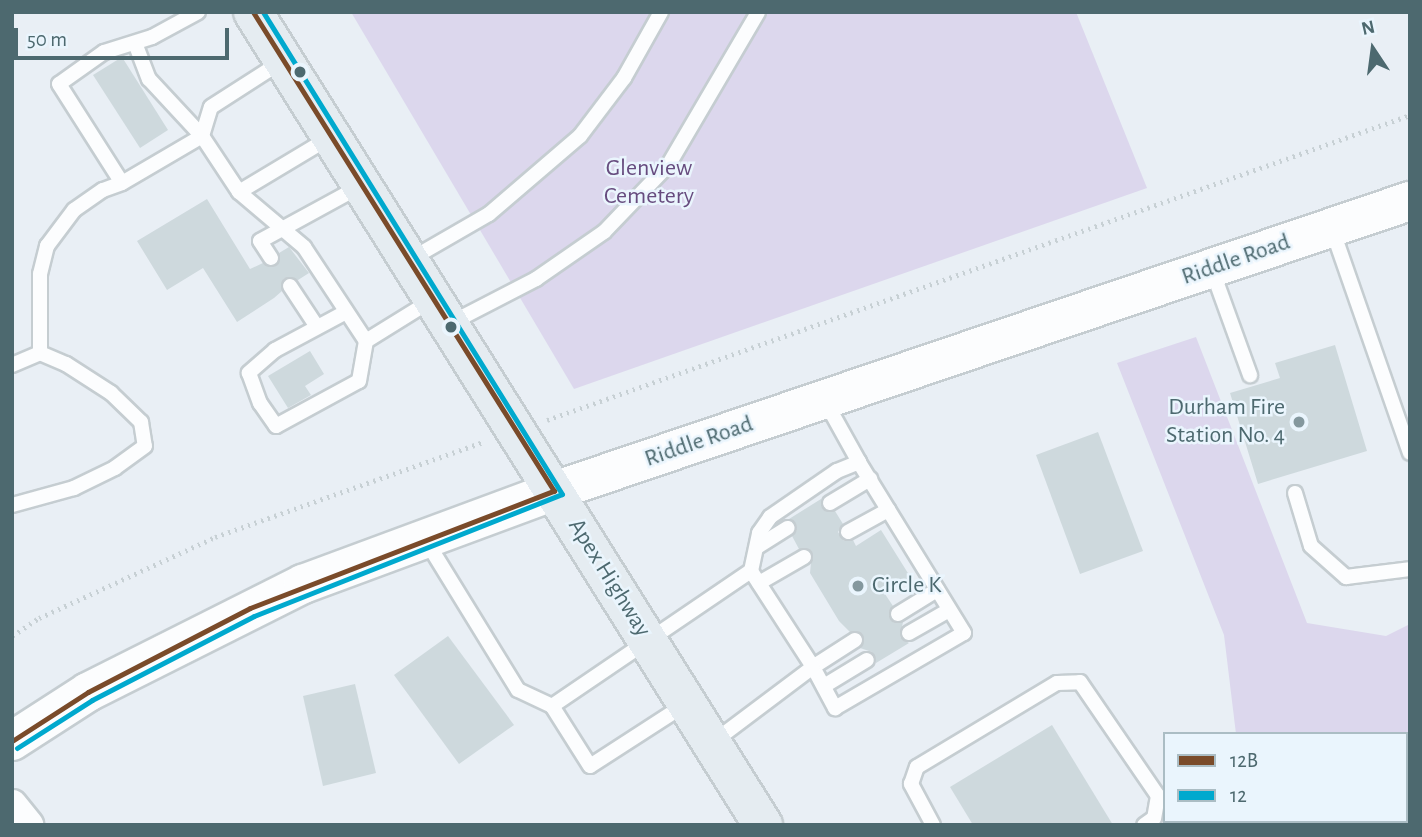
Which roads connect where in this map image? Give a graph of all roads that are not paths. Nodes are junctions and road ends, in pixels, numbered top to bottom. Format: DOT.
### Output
graph roads {
  1 [pos="198,12"];
  2 [pos="253,12"];
  3 [pos="661,12"];
  4 [pos="758,12"];
  5 [pos="135,43"];
  6 [pos="283,61"];
  7 [pos="202,136"];
  8 [pos="330,137"];
  9 [pos="122,183"];
  10 [pos="361,186"];
  11 [pos="239,192"];
  12 [pos="1410,201"];
  13 [pos="281,228"];
  14 [pos="1331,228"];
  15 [pos="271,258"];
  16 [pos="408,260"];
  17 [pos="1212,269"];
  18 [pos="290,286"];
  19 [pos="345,312"];
  20 [pos="440,312"];
  21 [pos="317,327"];
  22 [pos="366,341"];
  23 [pos="40,353"];
  24 [pos="12,365"];
  25 [pos="1250,376"];
  26 [pos="824,400"];
  27 [pos="1410,453"];
  28 [pos="859,462"];
  29 [pos="870,479"];
  30 [pos="554,491"];
  31 [pos="1296,493"];
  32 [pos="830,503"];
  33 [pos="12,505"];
  34 [pos="888,510"];
  35 [pos="787,528"];
  36 [pos="848,532"];
  37 [pos="424,538"];
  38 [pos="757,547"];
  39 [pos="804,557"];
  40 [pos="1410,569"];
  41 [pos="755,577"];
  42 [pos="937,590"];
  43 [pos="949,610"];
  44 [pos="898,614"];
  45 [pos="909,633"];
  46 [pos="648,640"];
  47 [pos="855,640"];
  48 [pos="867,660"];
  49 [pos="813,667"];
  50 [pos="824,686"];
  51 [pos="687,703"];
  52 [pos="552,706"];
  53 [pos="12,741"];
  54 [pos="712,743"];
  55 [pos="12,805"];
  56 [pos="28,825"];
  57 [pos="762,825"];
  58 [pos="933,825"];
  59 [pos="1144,825"];
  1 -- 5 [label="lane"];
  2 -- 6 [label="main road, Apex Highway"];
  3 -- 16 [label="lane"];
  4 -- 20 [label="lane"];
  5 -- 7 [label="lane"];
  5 -- 9 [label="lane"];
  6 -- 7 [label="lane"];
  6 -- 8 [label="main road, Apex Highway"];
  7 -- 9 [label="lane"];
  7 -- 11 [label="lane"];
  8 -- 10 [label="main road, Apex Highway"];
  8 -- 11 [label="lane"];
  9 -- 23 [label="lane"];
  10 -- 13 [label="lane"];
  10 -- 16 [label="main road, Apex Highway"];
  11 -- 13 [label="lane"];
  12 -- 14 [label="main road, Riddle Road"];
  13 -- 15 [label="lane"];
  13 -- 19 [label="lane"];
  14 -- 17 [label="main road, Riddle Road"];
  14 -- 27 [label="lane"];
  16 -- 20 [label="main road, Apex Highway"];
  17 -- 25 [label="lane"];
  17 -- 26 [label="main road, Riddle Road"];
  18 -- 21 [label="lane"];
  19 -- 21 [label="lane"];
  19 -- 22 [label="lane"];
  20 -- 22 [label="lane"];
  20 -- 30 [label="main road, Apex Highway"];
  21 -- 22 [label="lane"];
  23 -- 24 [label="lane"];
  23 -- 33 [label="lane"];
  26 -- 28 [label="lane"];
  26 -- 30 [label="main road, Riddle Road"];
  28 -- 29 [label="lane"];
  28 -- 38 [label="lane"];
  29 -- 32 [label="lane"];
  29 -- 34 [label="lane"];
  30 -- 37 [label="main road, Riddle Road"];
  30 -- 46 [label="main road, Apex Highway"];
  31 -- 40 [label="lane"];
  34 -- 36 [label="lane"];
  34 -- 42 [label="lane"];
  35 -- 38 [label="lane"];
  37 -- 52 [label="lane"];
  37 -- 53 [label="main road, Riddle Road"];
  38 -- 41 [label="lane"];
  39 -- 41 [label="lane"];
  41 -- 46 [label="lane"];
  41 -- 49 [label="lane"];
  42 -- 43 [label="lane"];
  42 -- 44 [label="lane"];
  43 -- 45 [label="lane"];
  43 -- 50 [label="lane"];
  46 -- 51 [label="main road, Apex Highway"];
  46 -- 52 [label="lane"];
  47 -- 49 [label="lane"];
  48 -- 50 [label="lane"];
  49 -- 50 [label="lane"];
  49 -- 54 [label="lane"];
  51 -- 52 [label="lane"];
  51 -- 54 [label="main road, Apex Highway"];
  54 -- 57 [label="main road, Apex Highway"];
  55 -- 56 [label="street"];
  58 -- 59 [label="lane"];
}
